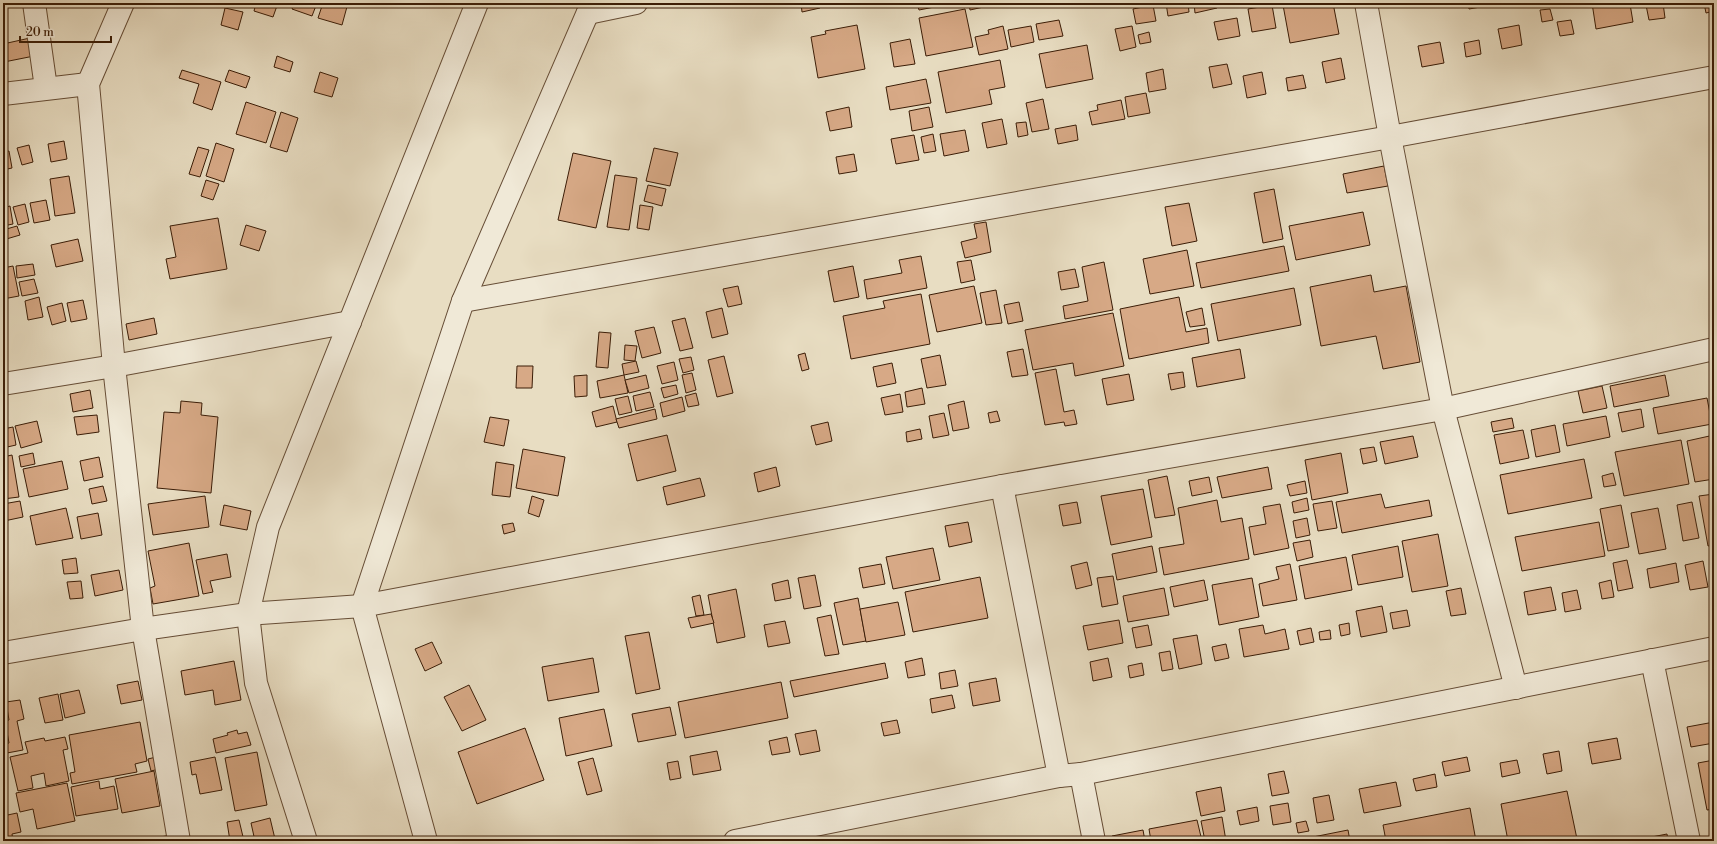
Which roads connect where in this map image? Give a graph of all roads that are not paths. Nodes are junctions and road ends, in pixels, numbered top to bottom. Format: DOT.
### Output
graph roads {
  1 [pos="34,3"];
  2 [pos="123,3"];
  3 [pos="477,3"];
  4 [pos="636,3"];
  5 [pos="1366,3"];
  6 [pos="590,8"];
  7 [pos="1714,77"];
  8 [pos="88,84"];
  9 [pos="46,88"];
  10 [pos="3,94"];
  11 [pos="1390,137"];
  12 [pos="463,301"];
  13 [pos="350,322"];
  14 [pos="1714,349"];
  15 [pos="114,366"];
  16 [pos="3,384"];
  17 [pos="1443,409"];
  18 [pos="1002,486"];
  19 [pos="362,606"];
  20 [pos="248,614"];
  21 [pos="143,629"];
  22 [pos="1714,648"];
  23 [pos="3,653"];
  24 [pos="1652,660"];
  25 [pos="1516,688"];
  26 [pos="1081,774"];
  27 [pos="1059,776"];
  28 [pos="179,841"];
  29 [pos="306,841"];
  30 [pos="426,841"];
  31 [pos="736,841"];
  32 [pos="1094,841"];
  33 [pos="1689,841"];
  1 -- 9 [label="street"];
  2 -- 8 [label="street"];
  3 -- 13 [label="street"];
  4 -- 6 [label="street"];
  5 -- 11 [label="street"];
  6 -- 12 [label="street"];
  7 -- 11 [label="street"];
  8 -- 9 [label="street"];
  8 -- 15 [label="street"];
  9 -- 10 [label="street"];
  11 -- 12 [label="street"];
  11 -- 17 [label="street"];
  12 -- 19 [label="street"];
  13 -- 15 [label="street"];
  13 -- 20 [label="street"];
  14 -- 17 [label="street"];
  15 -- 16 [label="street"];
  15 -- 21 [label="street"];
  17 -- 18 [label="street"];
  17 -- 25 [label="street"];
  18 -- 19 [label="street"];
  18 -- 27 [label="street"];
  19 -- 20 [label="street"];
  19 -- 30 [label="street"];
  20 -- 21 [label="street"];
  20 -- 29 [label="street"];
  21 -- 23 [label="street"];
  21 -- 28 [label="street"];
  22 -- 24 [label="street"];
  24 -- 25 [label="street"];
  24 -- 33 [label="street"];
  25 -- 26 [label="street"];
  26 -- 27 [label="street"];
  26 -- 32 [label="street"];
  27 -- 31 [label="street"];
}
